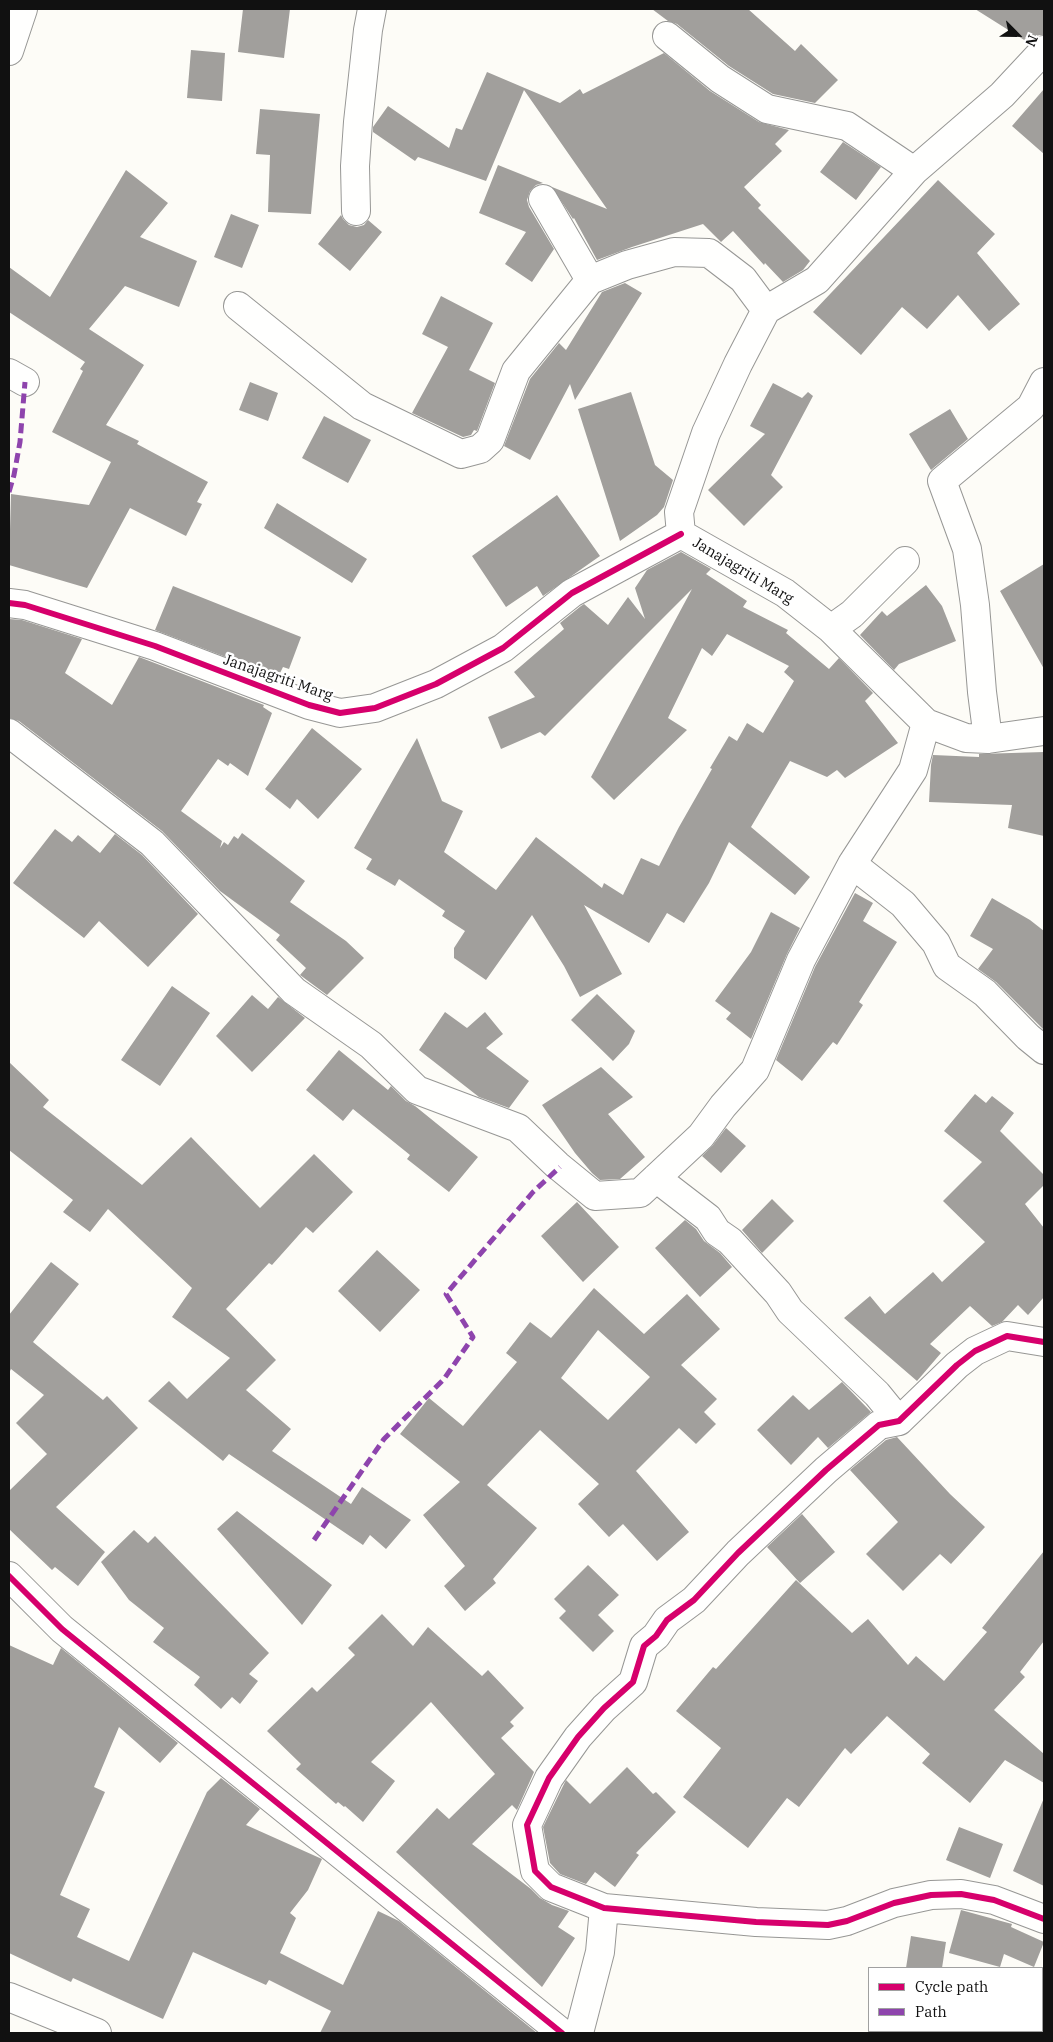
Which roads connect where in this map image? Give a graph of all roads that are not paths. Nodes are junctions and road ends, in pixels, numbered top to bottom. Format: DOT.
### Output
graph roads {
  1 [pos="23,9"];
  2 [pos="372,9"];
  3 [pos="667,36"];
  4 [pos="1044,50"];
  5 [pos="9,51"];
  6 [pos="914,171"];
  7 [pos="543,199"];
  8 [pos="356,211"];
  9 [pos="590,280"];
  10 [pos="238,306"];
  11 [pos="766,310"];
  12 [pos="1044,382"];
  13 [pos="681,534"];
  14 [pos="905,561"];
  15 [pos="9,603"];
  16 [pos="830,629"];
  17 [pos="926,723"];
  18 [pos="1044,732"];
  19 [pos="9,733"];
  20 [pos="988,739"];
  21 [pos="852,864"];
  22 [pos="1044,1050"];
  23 [pos="656,1178"];
  24 [pos="1044,1342"];
  25 [pos="898,1421"];
  26 [pos="9,1576"];
  27 [pos="604,1908"];
  28 [pos="1044,1919"];
  29 [pos="9,1997"];
  30 [pos="97,2033"];
  31 [pos="562,2033"];
  32 [pos="579,2033"];
  1 -- 5 [label="street"];
  2 -- 8 [label="street"];
  3 -- 6 [label="street"];
  4 -- 6 [label="street"];
  6 -- 11 [label="street"];
  7 -- 9 [label="street"];
  9 -- 10 [label="street"];
  9 -- 11 [label="street"];
  11 -- 13 [label="street"];
  12 -- 20 [label="street"];
  13 -- 15 [label="street, Janajagriti Marg"];
  13 -- 16 [label="street, Janajagriti Marg"];
  14 -- 16 [label="street"];
  16 -- 17 [label="street, Janajagriti Marg"];
  17 -- 20 [label="street, Janajagriti Marg"];
  17 -- 21 [label="street"];
  18 -- 20 [label="street, Janajagriti Marg"];
  19 -- 23 [label="street"];
  21 -- 22 [label="street"];
  21 -- 23 [label="street"];
  23 -- 25 [label="street"];
  24 -- 25 [label="street"];
  25 -- 27 [label="street"];
  26 -- 31 [label="street"];
  27 -- 28 [label="street"];
  27 -- 32 [label="street"];
  29 -- 30 [label="street"];
}
